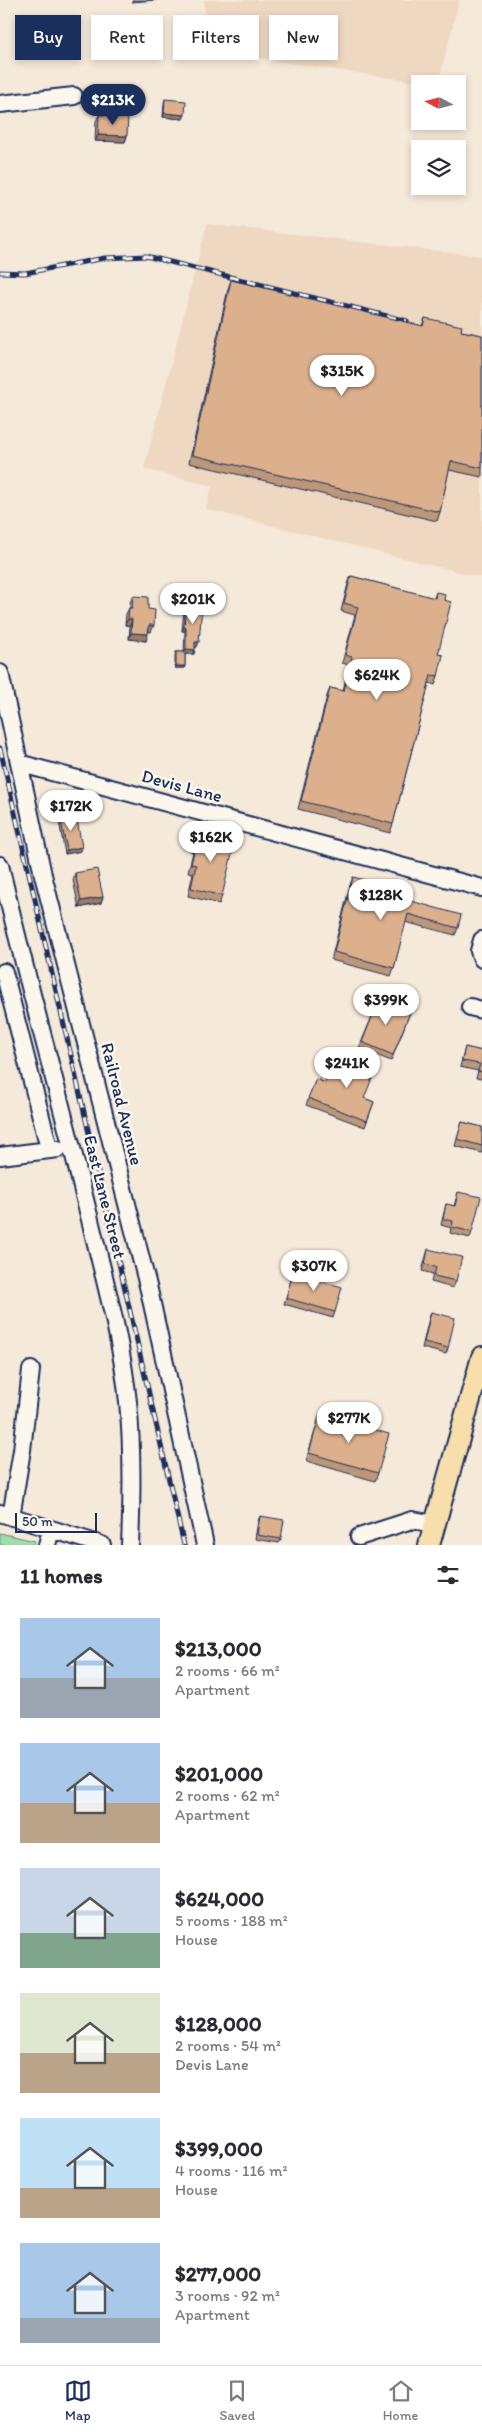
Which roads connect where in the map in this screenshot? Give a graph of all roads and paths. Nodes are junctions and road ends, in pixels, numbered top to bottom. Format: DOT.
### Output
graph roads {
  1 [pos="74,96"];
  2 [pos="0,104"];
  3 [pos="0,673"];
  4 [pos="22,770"];
  5 [pos="0,865"];
  6 [pos="482,888"];
  7 [pos="482,940"];
  8 [pos="482,959"];
  9 [pos="24,970"];
  10 [pos="2,972"];
  11 [pos="37,1015"];
  12 [pos="15,1019"];
  13 [pos="44,1040"];
  14 [pos="22,1044"];
  15 [pos="50,1065"];
  16 [pos="28,1070"];
  17 [pos="57,1088"];
  18 [pos="34,1092"];
  19 [pos="64,1116"];
  20 [pos="41,1119"];
  21 [pos="49,1148"];
  22 [pos="73,1149"];
  23 [pos="0,1156"];
  24 [pos="482,1357"];
  25 [pos="31,1370"];
  26 [pos="6,1515"];
  27 [pos="435,1524"];
  28 [pos="360,1536"];
  29 [pos="49,1537"];
  30 [pos="102,1545"];
  31 [pos="130,1545"];
  32 [pos="205,1545"];
  33 [pos="429,1545"];
  1 -- 2 [label="street"];
  3 -- 4 [label="street, Railroad Avenue"];
  4 -- 6 [label="street, Devis Lane"];
  4 -- 32 [label="street, Railroad Avenue"];
  5 -- 9 [label="street, East Lane Street"];
  7 -- 8 [label="street"];
  9 -- 10 [label="street"];
  9 -- 11 [label="street, East Lane Street"];
  10 -- 12 [label="street"];
  11 -- 12 [label="street"];
  11 -- 13 [label="street, East Lane Street"];
  12 -- 14 [label="street"];
  13 -- 14 [label="street"];
  13 -- 15 [label="street, East Lane Street"];
  14 -- 16 [label="street"];
  15 -- 16 [label="street"];
  15 -- 17 [label="street, East Lane Street"];
  16 -- 18 [label="street"];
  17 -- 18 [label="street"];
  17 -- 19 [label="street, East Lane Street"];
  18 -- 20 [label="street"];
  19 -- 20 [label="street"];
  19 -- 22 [label="street, East Lane Street"];
  20 -- 21 [label="street"];
  21 -- 22 [label="street"];
  21 -- 23 [label="street"];
  22 -- 31 [label="street, East Lane Street"];
  24 -- 27 [label="main road"];
  25 -- 26 [label="street"];
  26 -- 29 [label="street"];
  27 -- 28 [label="street"];
  27 -- 33 [label="main road"];
  29 -- 30 [label="street"];
}
